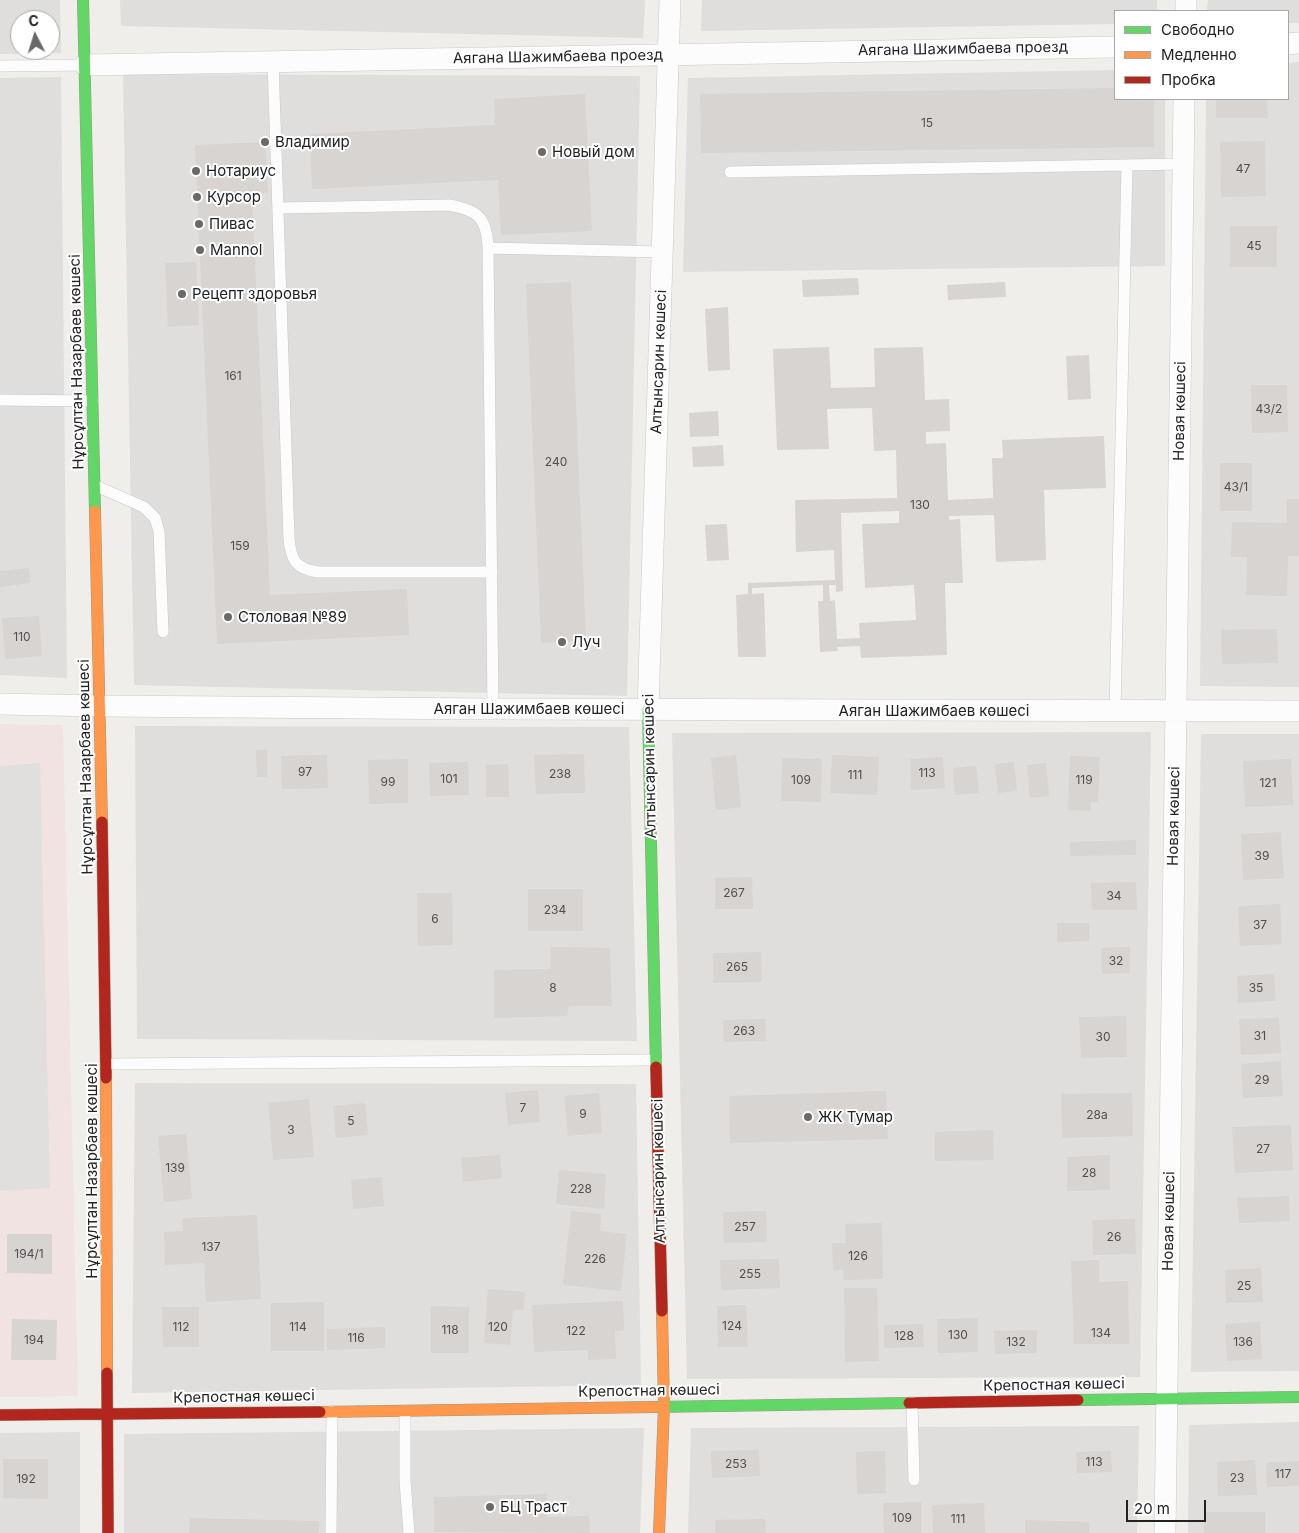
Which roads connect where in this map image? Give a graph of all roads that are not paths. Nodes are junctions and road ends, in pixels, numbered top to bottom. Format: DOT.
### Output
graph roads {
  1 [pos="83,0"];
  2 [pos="670,0"];
  3 [pos="1114,47"];
  4 [pos="669,55"];
  5 [pos="273,62"];
  6 [pos="85,65"];
  7 [pos="0,66"];
  8 [pos="1184,100"];
  9 [pos="1127,164"];
  10 [pos="1183,164"];
  11 [pos="730,172"];
  12 [pos="279,208"];
  13 [pos="488,248"];
  14 [pos="662,252"];
  15 [pos="0,400"];
  16 [pos="93,401"];
  17 [pos="95,485"];
  18 [pos="492,572"];
  19 [pos="163,632"];
  20 [pos="0,704"];
  21 [pos="100,706"];
  22 [pos="493,709"];
  23 [pos="648,710"];
  24 [pos="1115,711"];
  25 [pos="1176,711"];
  26 [pos="1299,711"];
  27 [pos="656,1060"];
  28 [pos="106,1064"];
  29 [pos="1299,1397"];
  30 [pos="1166,1399"];
  31 [pos="912,1402"];
  32 [pos="664,1406"];
  33 [pos="332,1411"];
  34 [pos="405,1411"];
  35 [pos="108,1414"];
  36 [pos="0,1415"];
  37 [pos="914,1480"];
  38 [pos="108,1533"];
  39 [pos="331,1533"];
  40 [pos="409,1533"];
  41 [pos="659,1533"];
  42 [pos="1165,1533"];
  1 -- 6 [label="street, Нұрсұлтан Назарбаев көшесі"];
  2 -- 4 [label="street, Алтынсарин көшесі"];
  3 -- 4 [label="street, Аягана Шажимбаева проезд"];
  4 -- 5 [label="street, Аягана Шажимбаева проезд"];
  4 -- 14 [label="street, Алтынсарин көшесі"];
  5 -- 6 [label="street, Аягана Шажимбаева проезд"];
  5 -- 12 [label="lane"];
  6 -- 7 [label="lane, Аягана Шажимбаева проезд"];
  6 -- 16 [label="street, Нұрсұлтан Назарбаев көшесі"];
  8 -- 10 [label="street, Новая көшесі"];
  9 -- 10 [label="lane"];
  9 -- 11 [label="lane"];
  9 -- 24 [label="lane"];
  10 -- 25 [label="street, Новая көшесі"];
  12 -- 13 [label="lane"];
  12 -- 18 [label="lane"];
  13 -- 14 [label="lane"];
  13 -- 18 [label="lane"];
  14 -- 23 [label="street, Алтынсарин көшесі"];
  15 -- 16 [label="lane"];
  16 -- 17 [label="street, Нұрсұлтан Назарбаев көшесі"];
  17 -- 19 [label="lane"];
  17 -- 21 [label="street, Нұрсұлтан Назарбаев көшесі"];
  18 -- 22 [label="lane"];
  20 -- 21 [label="street, Аяган Шажимбаев көшесі"];
  21 -- 22 [label="street, Аяган Шажимбаев көшесі"];
  21 -- 28 [label="street, Нұрсұлтан Назарбаев көшесі"];
  22 -- 23 [label="street, Аяган Шажимбаев көшесі"];
  23 -- 24 [label="street, Аяган Шажимбаев көшесі"];
  23 -- 27 [label="street, Алтынсарин көшесі"];
  24 -- 25 [label="street, Аяган Шажимбаев көшесі"];
  25 -- 26 [label="street, Аяган Шажимбаев көшесі"];
  25 -- 30 [label="street, Новая көшесі"];
  27 -- 28 [label="lane"];
  27 -- 32 [label="street, Алтынсарин көшесі"];
  28 -- 35 [label="street, Нұрсұлтан Назарбаев көшесі"];
  29 -- 30 [label="street, Крепостная көшесі"];
  30 -- 31 [label="street, Крепостная көшесі"];
  30 -- 42 [label="street, Новая көшесі"];
  31 -- 32 [label="street, Крепостная көшесі"];
  31 -- 37 [label="lane"];
  32 -- 34 [label="street, Крепостная көшесі"];
  32 -- 41 [label="street, Алтынсарин көшесі"];
  33 -- 34 [label="street, Крепостная көшесі"];
  33 -- 35 [label="street, Крепостная көшесі"];
  33 -- 39 [label="lane"];
  34 -- 40 [label="lane"];
  35 -- 36 [label="street, Крепостная көшесі"];
  35 -- 38 [label="street, Нұрсұлтан Назарбаев көшесі"];
}
